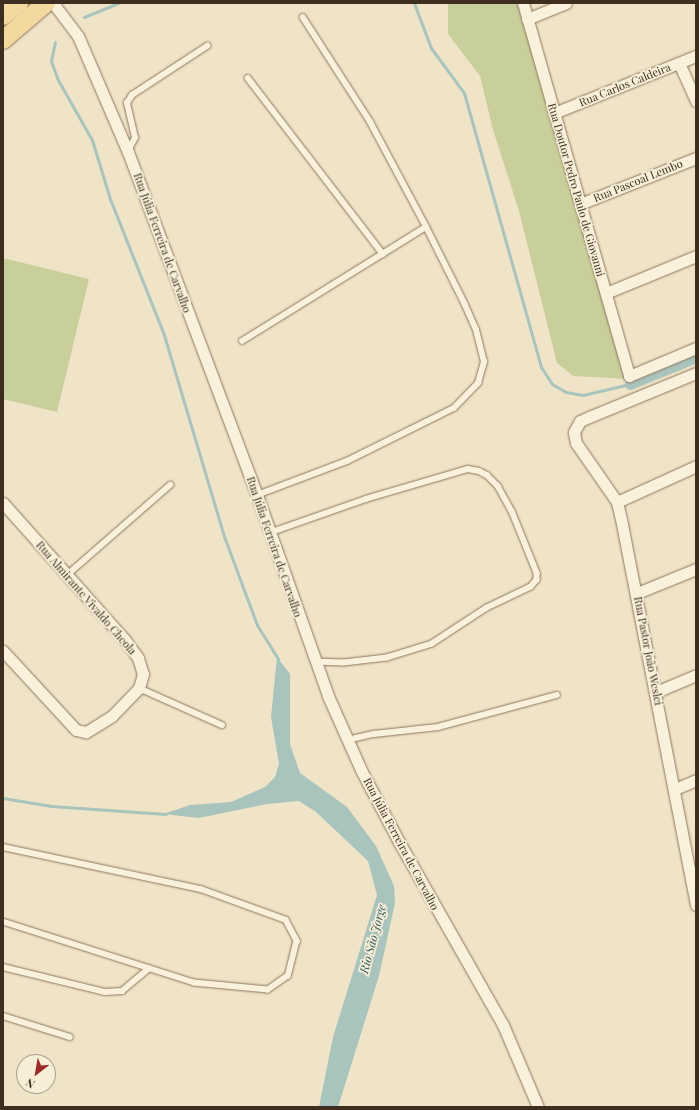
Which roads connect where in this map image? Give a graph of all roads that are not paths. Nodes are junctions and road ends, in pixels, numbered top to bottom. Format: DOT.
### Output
graph roads {
  1 [pos="18,3"];
  2 [pos="46,3"];
  3 [pos="53,3"];
  4 [pos="523,3"];
  5 [pos="566,3"];
  6 [pos="3,16"];
  7 [pos="304,18"];
  8 [pos="527,19"];
  9 [pos="3,40"];
  10 [pos="207,46"];
  11 [pos="696,56"];
  12 [pos="679,63"];
  13 [pos="248,78"];
  14 [pos="696,101"];
  15 [pos="554,113"];
  16 [pos="128,152"];
  17 [pos="696,158"];
  18 [pos="580,204"];
  19 [pos="426,227"];
  20 [pos="383,254"];
  21 [pos="696,256"];
  22 [pos="606,293"];
  23 [pos="242,341"];
  24 [pos="696,348"];
  25 [pos="696,373"];
  26 [pos="696,466"];
  27 [pos="170,485"];
  28 [pos="257,495"];
  29 [pos="617,502"];
  30 [pos="3,503"];
  31 [pos="269,533"];
  32 [pos="696,569"];
  33 [pos="67,575"];
  34 [pos="637,593"];
  35 [pos="3,650"];
  36 [pos="314,662"];
  37 [pos="696,675"];
  38 [pos="139,688"];
  39 [pos="656,692"];
  40 [pos="557,695"];
  41 [pos="222,725"];
  42 [pos="348,740"];
  43 [pos="696,780"];
  44 [pos="675,789"];
  45 [pos="3,847"];
  46 [pos="691,847"];
  47 [pos="696,901"];
  48 [pos="3,922"];
  49 [pos="3,967"];
  50 [pos="149,968"];
  51 [pos="3,1016"];
  52 [pos="70,1037"];
  53 [pos="538,1107"];
  1 -- 6 [label="main road"];
  2 -- 9 [label="main road"];
  3 -- 16 [label="street, Rua Júlia Ferreira de Carvalho"];
  4 -- 8 [label="street, Rua Doutor Pedro Paulo de Giovanni"];
  5 -- 8 [label="street"];
  7 -- 19 [label="lane"];
  8 -- 15 [label="street, Rua Doutor Pedro Paulo de Giovanni"];
  10 -- 16 [label="lane"];
  11 -- 12 [label="street, Rua Carlos Caldeira"];
  12 -- 14 [label="street"];
  12 -- 15 [label="street, Rua Carlos Caldeira"];
  13 -- 20 [label="lane"];
  15 -- 18 [label="street, Rua Doutor Pedro Paulo de Giovanni"];
  16 -- 28 [label="street, Rua Júlia Ferreira de Carvalho"];
  17 -- 18 [label="street, Rua Pascoal Lembo"];
  18 -- 22 [label="street, Rua Doutor Pedro Paulo de Giovanni"];
  19 -- 20 [label="lane"];
  19 -- 28 [label="lane"];
  20 -- 23 [label="lane"];
  21 -- 22 [label="street"];
  22 -- 24 [label="street, Rua Doutor Pedro Paulo de Giovanni"];
  25 -- 29 [label="street, Rua Pastor João Weslei"];
  26 -- 29 [label="street"];
  27 -- 33 [label="lane"];
  28 -- 31 [label="street, Rua Júlia Ferreira de Carvalho"];
  29 -- 34 [label="street, Rua Pastor João Weslei"];
  30 -- 33 [label="street, Rua Almirante Vivaldo Cheola"];
  31 -- 36 [label="street, Rua Júlia Ferreira de Carvalho"];
  31 -- 36 [label="lane"];
  32 -- 34 [label="street"];
  33 -- 38 [label="street, Rua Almirante Vivaldo Cheola"];
  34 -- 39 [label="street, Rua Pastor João Weslei"];
  35 -- 38 [label="street"];
  36 -- 42 [label="street, Rua Júlia Ferreira de Carvalho"];
  37 -- 39 [label="street"];
  38 -- 41 [label="lane"];
  39 -- 44 [label="street, Rua Pastor João Weslei"];
  40 -- 42 [label="lane"];
  42 -- 53 [label="street, Rua Júlia Ferreira de Carvalho"];
  43 -- 44 [label="street"];
  44 -- 46 [label="street, Rua Pastor João Weslei"];
  45 -- 50 [label="lane"];
  46 -- 47 [label="street, Rua Pastor João Weslei"];
  48 -- 50 [label="lane"];
  49 -- 50 [label="lane"];
  51 -- 52 [label="lane"];
}
